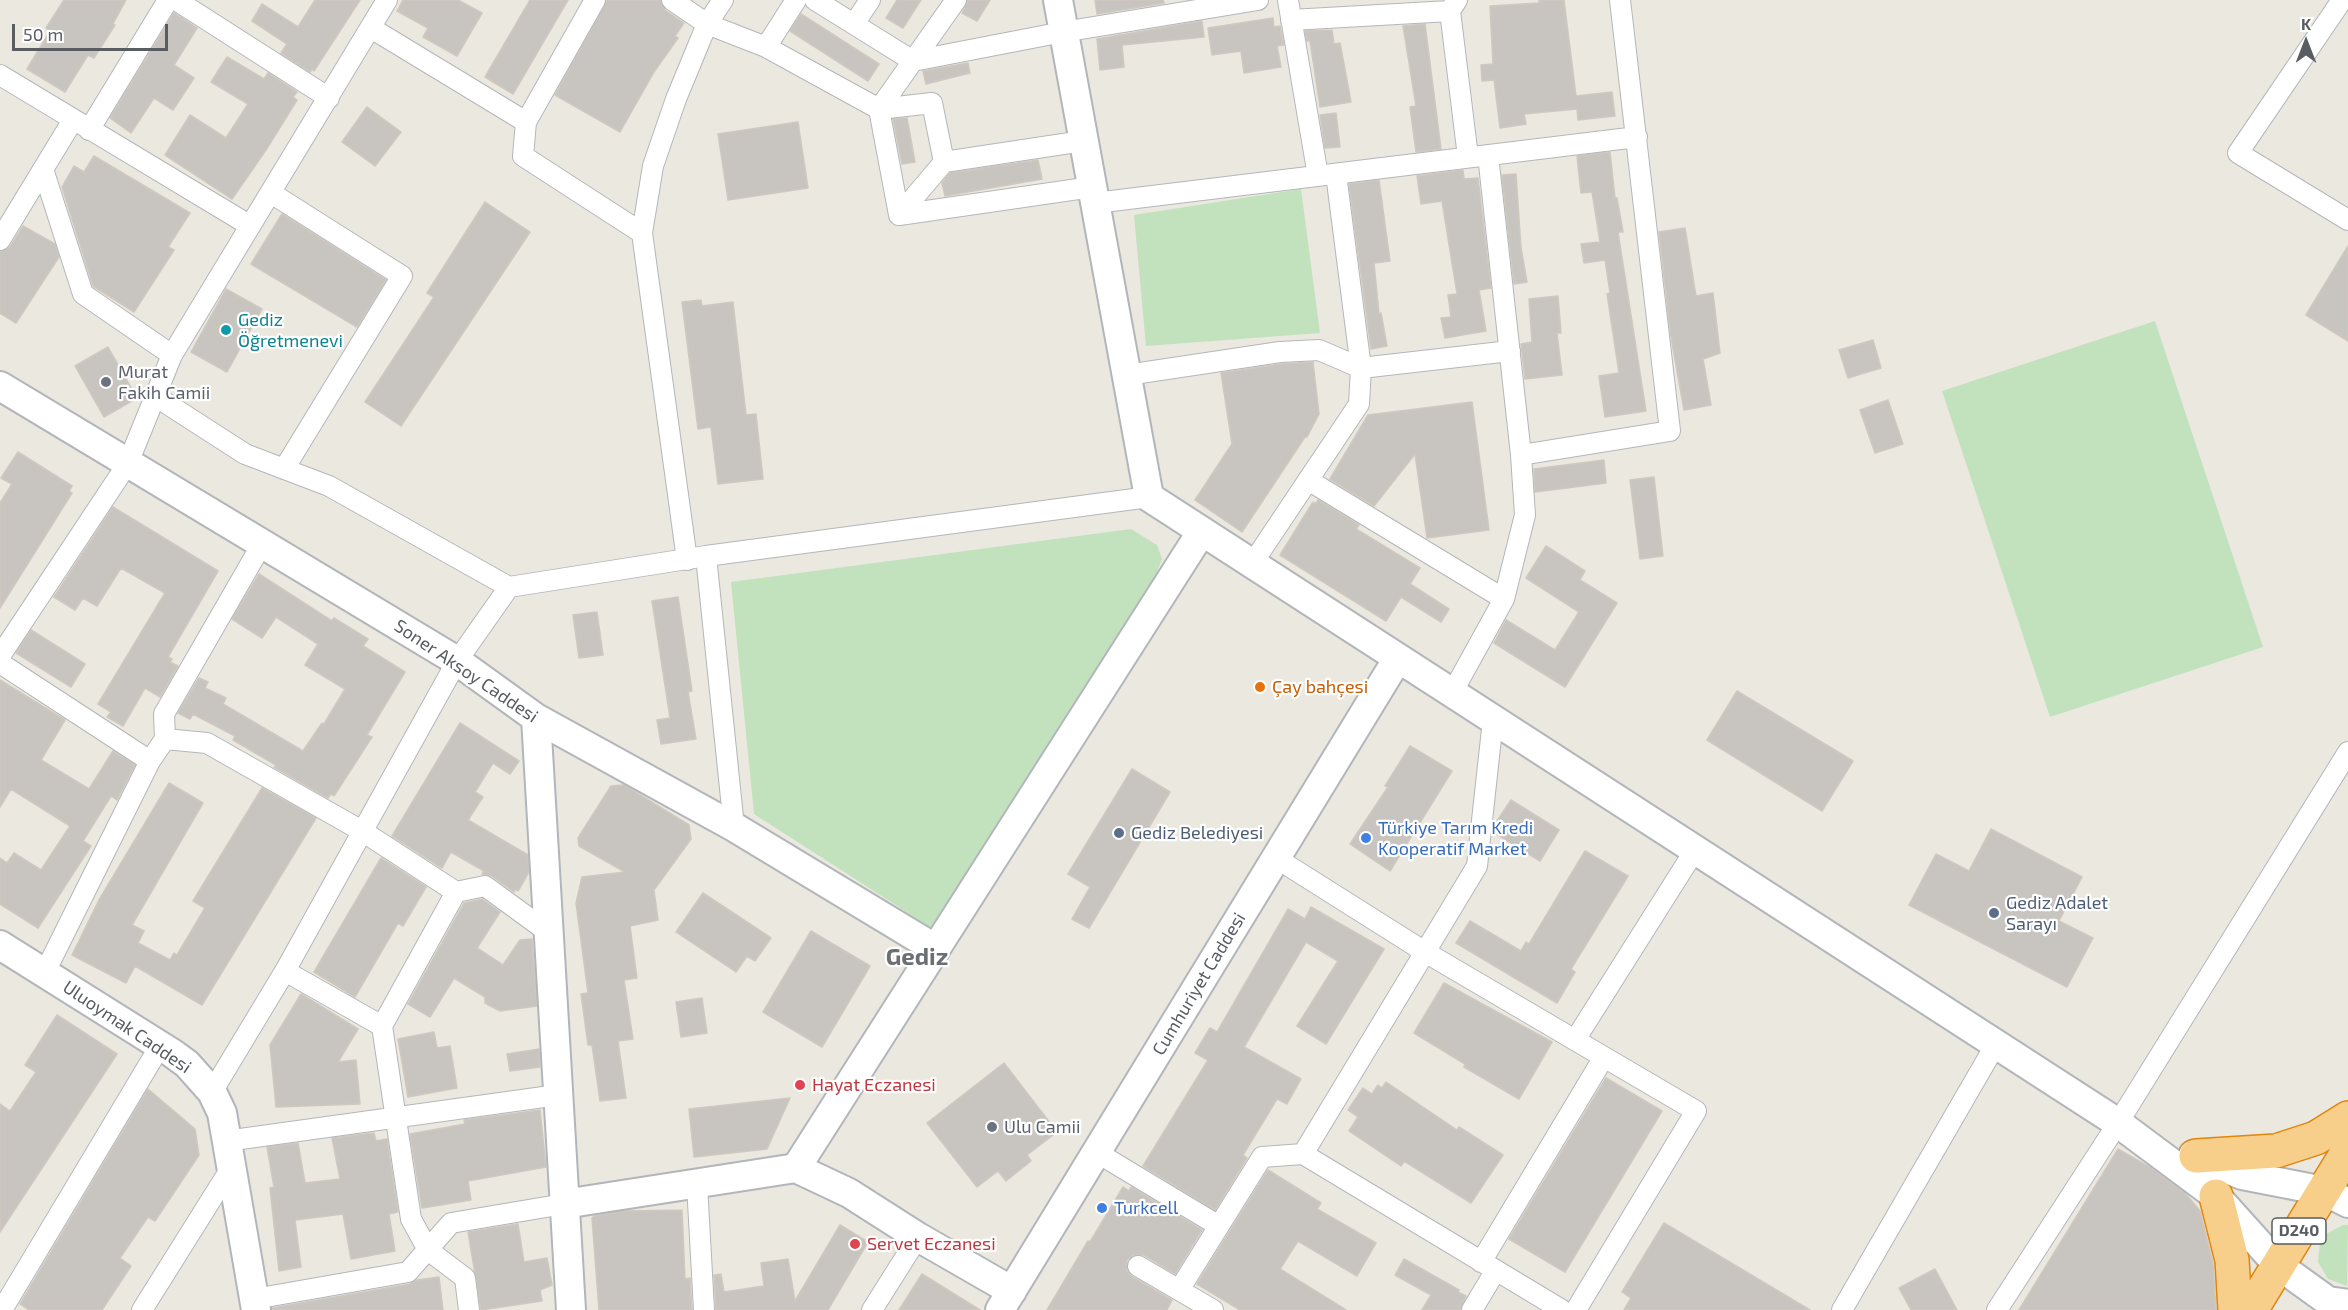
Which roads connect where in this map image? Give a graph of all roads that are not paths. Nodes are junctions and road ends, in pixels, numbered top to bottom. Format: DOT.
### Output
graph roads {
  1 [pos="168,0"];
  2 [pos="176,0"];
  3 [pos="387,0"];
  4 [pos="595,0"];
  5 [pos="672,0"];
  6 [pos="723,0"];
  7 [pos="796,0"];
  8 [pos="815,0"];
  9 [pos="870,0"];
  10 [pos="956,0"];
  11 [pos="1058,0"];
  12 [pos="1258,0"];
  13 [pos="1288,0"];
  14 [pos="1620,0"];
  15 [pos="2342,0"];
  16 [pos="1226,3"];
  17 [pos="1453,6"];
  18 [pos="1291,20"];
  19 [pos="707,24"];
  20 [pos="854,24"];
  21 [pos="370,28"];
  22 [pos="1063,32"];
  23 [pos="766,47"];
  24 [pos="913,61"];
  25 [pos="0,75"];
  26 [pos="328,98"];
  27 [pos="879,109"];
  28 [pos="526,122"];
  29 [pos="81,125"];
  30 [pos="1637,137"];
  31 [pos="1083,141"];
  32 [pos="1478,156"];
  33 [pos="944,162"];
  34 [pos="43,169"];
  35 [pos="1327,175"];
  36 [pos="271,193"];
  37 [pos="1094,195"];
  38 [pos="899,215"];
  39 [pos="2348,220"];
  40 [pos="249,225"];
  41 [pos="642,233"];
  42 [pos="0,240"];
  43 [pos="1510,351"];
  44 [pos="172,355"];
  45 [pos="1361,368"];
  46 [pos="1126,375"];
  47 [pos="0,386"];
  48 [pos="155,396"];
  49 [pos="1521,455"];
  50 [pos="128,463"];
  51 [pos="284,469"];
  52 [pos="1308,480"];
  53 [pos="1149,497"];
  54 [pos="1202,531"];
  55 [pos="262,543"];
  56 [pos="696,558"];
  57 [pos="1252,564"];
  58 [pos="509,587"];
  59 [pos="1504,599"];
  60 [pos="0,656"];
  61 [pos="1398,658"];
  62 [pos="457,661"];
  63 [pos="0,663"];
  64 [pos="1452,693"];
  65 [pos="536,718"];
  66 [pos="1493,720"];
  67 [pos="165,738"];
  68 [pos="2348,752"];
  69 [pos="150,761"];
  70 [pos="734,827"];
  71 [pos="362,831"];
  72 [pos="1695,850"];
  73 [pos="1276,858"];
  74 [pos="456,892"];
  75 [pos="548,932"];
  76 [pos="0,945"];
  77 [pos="936,949"];
  78 [pos="1425,952"];
  79 [pos="285,971"];
  80 [pos="45,972"];
  81 [pos="382,1026"];
  82 [pos="1575,1040"];
  83 [pos="1996,1044"];
  84 [pos="160,1046"];
  85 [pos="1604,1057"];
  86 [pos="212,1092"];
  87 [pos="558,1095"];
  88 [pos="396,1117"];
  89 [pos="2348,1118"];
  90 [pos="2118,1123"];
  91 [pos="2348,1151"];
  92 [pos="1096,1152"];
  93 [pos="1302,1154"];
  94 [pos="229,1155"];
  95 [pos="2196,1156"];
  96 [pos="796,1168"];
  97 [pos="697,1184"];
  98 [pos="2216,1196"];
  99 [pos="2336,1197"];
  100 [pos="564,1204"];
  101 [pos="1219,1226"];
  102 [pos="918,1238"];
  103 [pos="428,1250"];
  104 [pos="2278,1264"];
  105 [pos="1138,1266"];
  106 [pos="1488,1266"];
  107 [pos="1006,1300"];
  108 [pos="1188,1300"];
  109 [pos="254,1304"];
  110 [pos="2348,1304"];
  111 [pos="2,1310"];
  112 [pos="141,1310"];
  113 [pos="469,1310"];
  114 [pos="571,1310"];
  115 [pos="704,1310"];
  116 [pos="872,1310"];
  117 [pos="1213,1310"];
  118 [pos="1472,1310"];
  119 [pos="1562,1310"];
  120 [pos="1576,1310"];
  121 [pos="1842,1310"];
  122 [pos="1997,1310"];
  123 [pos="2235,1310"];
  124 [pos="2251,1310"];
  1 -- 29 [label="street"];
  2 -- 26 [label="street"];
  3 -- 21 [label="street"];
  4 -- 28 [label="street"];
  5 -- 19 [label="street"];
  6 -- 19 [label="street"];
  7 -- 23 [label="street"];
  8 -- 20 [label="street"];
  9 -- 20 [label="street"];
  10 -- 24 [label="street"];
  11 -- 22 [label="street"];
  12 -- 16 [label="street"];
  13 -- 18 [label="street"];
  14 -- 30 [label="street"];
  15 -- 39 [label="street"];
  16 -- 22 [label="street"];
  17 -- 18 [label="street"];
  17 -- 32 [label="street"];
  18 -- 35 [label="street"];
  19 -- 23 [label="street"];
  19 -- 41 [label="street"];
  20 -- 24 [label="street"];
  21 -- 26 [label="street"];
  21 -- 28 [label="street"];
  22 -- 24 [label="street"];
  22 -- 31 [label="street"];
  23 -- 27 [label="street"];
  24 -- 27 [label="street"];
  25 -- 29 [label="street"];
  26 -- 36 [label="street"];
  27 -- 33 [label="street"];
  27 -- 38 [label="street"];
  28 -- 41 [label="street"];
  29 -- 34 [label="street"];
  29 -- 40 [label="street"];
  30 -- 32 [label="street"];
  30 -- 49 [label="street"];
  31 -- 33 [label="street"];
  31 -- 37 [label="street"];
  32 -- 35 [label="street"];
  32 -- 43 [label="street"];
  33 -- 38 [label="street"];
  34 -- 42 [label="street"];
  34 -- 44 [label="street"];
  35 -- 37 [label="street"];
  35 -- 45 [label="street"];
  36 -- 40 [label="street"];
  36 -- 51 [label="street"];
  37 -- 38 [label="street"];
  37 -- 46 [label="street"];
  40 -- 44 [label="street"];
  41 -- 56 [label="street"];
  43 -- 45 [label="street"];
  43 -- 49 [label="street"];
  44 -- 48 [label="street"];
  45 -- 46 [label="street"];
  45 -- 52 [label="street"];
  46 -- 53 [label="street"];
  47 -- 50 [label="street, Soner Aksoy Caddesi"];
  48 -- 50 [label="street"];
  48 -- 51 [label="street"];
  49 -- 59 [label="street"];
  50 -- 55 [label="street, Soner Aksoy Caddesi"];
  50 -- 60 [label="street"];
  51 -- 58 [label="street"];
  52 -- 57 [label="street"];
  52 -- 59 [label="street"];
  53 -- 54 [label="street"];
  53 -- 56 [label="street"];
  54 -- 57 [label="street"];
  54 -- 77 [label="street"];
  55 -- 62 [label="street, Soner Aksoy Caddesi"];
  55 -- 67 [label="street"];
  56 -- 58 [label="street"];
  56 -- 70 [label="street"];
  57 -- 61 [label="street"];
  58 -- 62 [label="street"];
  59 -- 64 [label="street"];
  61 -- 64 [label="street"];
  61 -- 73 [label="street, Cumhuriyet Caddesi"];
  62 -- 65 [label="street, Soner Aksoy Caddesi"];
  62 -- 71 [label="street"];
  63 -- 69 [label="street"];
  64 -- 66 [label="street"];
  65 -- 70 [label="street, Soner Aksoy Caddesi"];
  65 -- 75 [label="street"];
  66 -- 72 [label="street"];
  66 -- 78 [label="street"];
  67 -- 69 [label="street"];
  67 -- 71 [label="street"];
  68 -- 90 [label="street"];
  69 -- 80 [label="street"];
  70 -- 77 [label="street, Soner Aksoy Caddesi"];
  71 -- 74 [label="street"];
  71 -- 79 [label="street"];
  72 -- 82 [label="street"];
  72 -- 83 [label="street"];
  73 -- 78 [label="street"];
  73 -- 92 [label="street, Cumhuriyet Caddesi"];
  74 -- 75 [label="street"];
  74 -- 81 [label="street"];
  75 -- 87 [label="street"];
  76 -- 80 [label="street, Uluoymak Caddesi"];
  77 -- 96 [label="street"];
  78 -- 82 [label="street"];
  78 -- 93 [label="street"];
  79 -- 81 [label="street"];
  79 -- 86 [label="street"];
  80 -- 84 [label="street, Uluoymak Caddesi"];
  81 -- 88 [label="street"];
  82 -- 85 [label="street"];
  83 -- 90 [label="street"];
  83 -- 121 [label="street"];
  84 -- 86 [label="street, Uluoymak Caddesi"];
  84 -- 111 [label="street"];
  85 -- 106 [label="street"];
  85 -- 120 [label="street"];
  86 -- 94 [label="street, Uluoymak Caddesi"];
  87 -- 88 [label="street"];
  87 -- 100 [label="street"];
  88 -- 94 [label="street"];
  88 -- 103 [label="street"];
  89 -- 95 [label="highway"];
  90 -- 95 [label="street"];
  90 -- 98 [label="street"];
  90 -- 122 [label="street"];
  91 -- 99 [label="highway, D240"];
  92 -- 101 [label="street"];
  92 -- 107 [label="street, Cumhuriyet Caddesi"];
  93 -- 101 [label="street"];
  93 -- 106 [label="street"];
  94 -- 109 [label="street, Uluoymak Caddesi"];
  94 -- 112 [label="street"];
  95 -- 99 [label="street"];
  96 -- 97 [label="street"];
  96 -- 102 [label="street"];
  97 -- 100 [label="street"];
  97 -- 115 [label="street"];
  98 -- 104 [label="street"];
  98 -- 123 [label="highway"];
  99 -- 104 [label="highway, D240"];
  100 -- 103 [label="street"];
  100 -- 114 [label="street"];
  101 -- 108 [label="street"];
  102 -- 107 [label="street"];
  102 -- 116 [label="street"];
  103 -- 109 [label="street"];
  103 -- 113 [label="street"];
  104 -- 110 [label="street"];
  104 -- 124 [label="highway, D240"];
  105 -- 108 [label="street"];
  106 -- 118 [label="street"];
  106 -- 119 [label="street"];
  108 -- 117 [label="street"];
}
